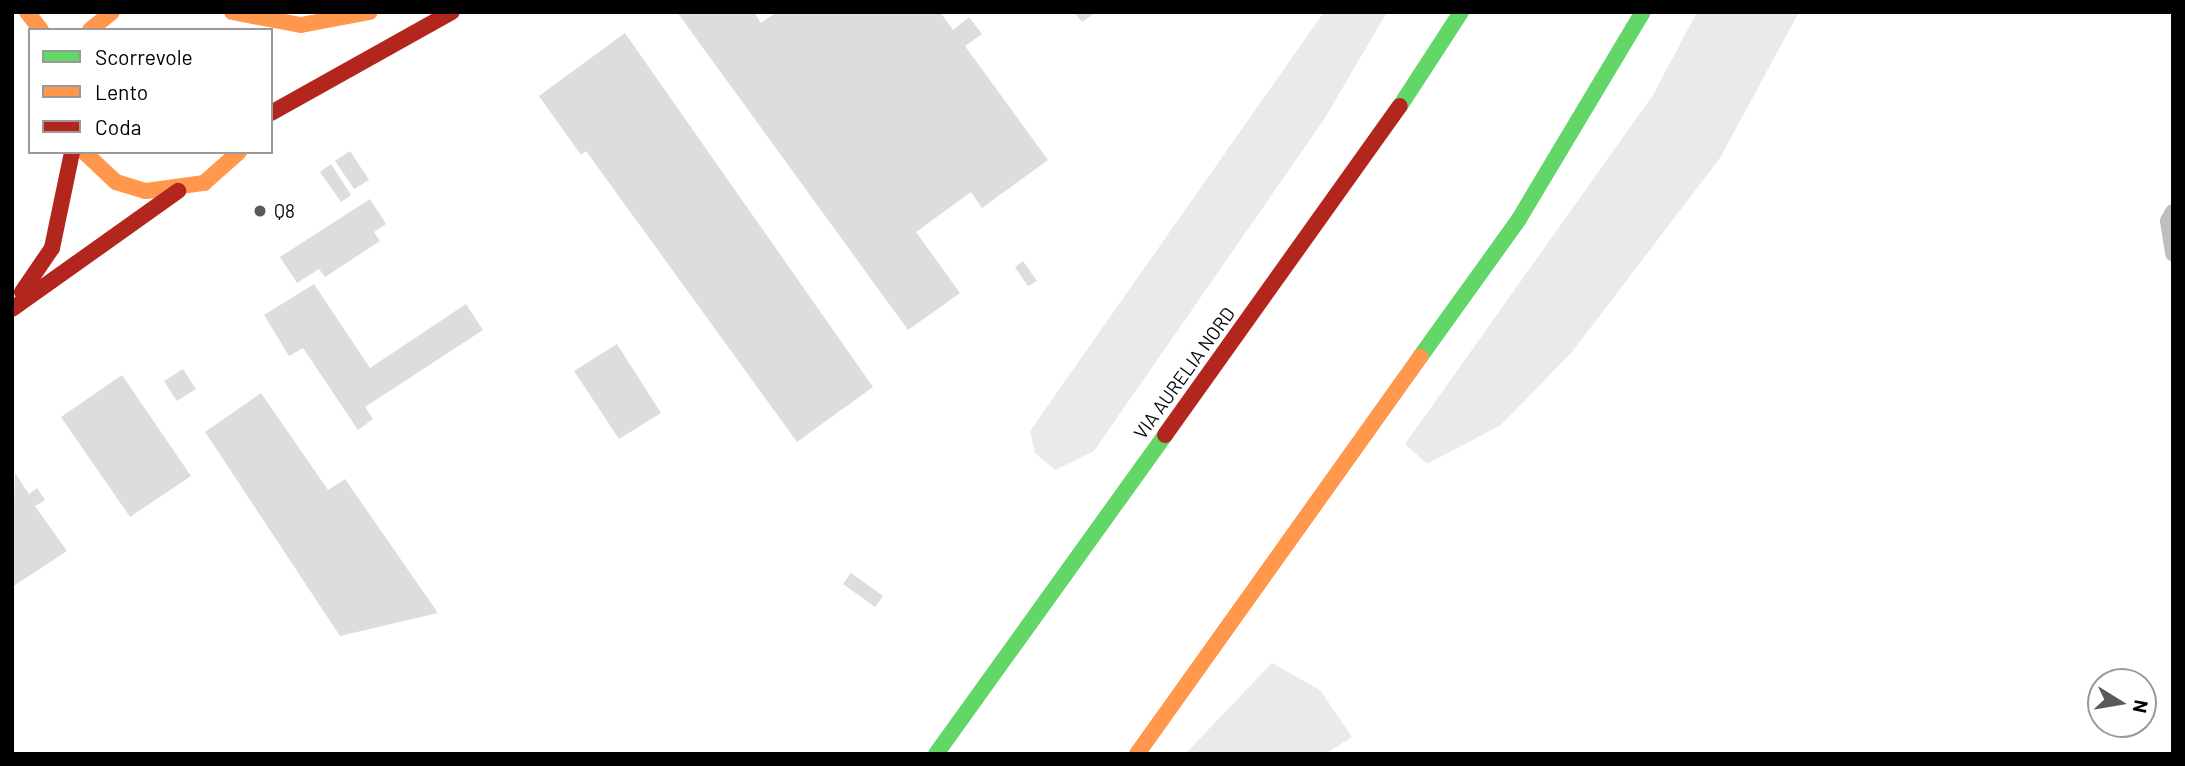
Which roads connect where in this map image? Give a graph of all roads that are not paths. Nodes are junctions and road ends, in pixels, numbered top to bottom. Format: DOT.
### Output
graph roads {
  1 [pos="27,12"];
  2 [pos="113,12"];
  3 [pos="211,12"];
  4 [pos="232,12"];
  5 [pos="370,12"];
  6 [pos="452,12"];
  7 [pos="1461,12"];
  8 [pos="1643,12"];
  9 [pos="39,28"];
  10 [pos="93,28"];
  11 [pos="230,28"];
  12 [pos="273,112"];
  13 [pos="72,154"];
  14 [pos="86,154"];
  15 [pos="237,154"];
  16 [pos="178,191"];
  17 [pos="2173,212"];
  18 [pos="2173,254"];
  19 [pos="12,308"];
  20 [pos="936,754"];
  21 [pos="1137,754"];
  1 -- 9 [label="main road"];
  2 -- 10 [label="main road"];
  3 -- 11 [label="main road"];
  4 -- 5 [label="main road"];
  6 -- 12 [label="main road"];
  7 -- 20 [label="main road, VIA AURELIA NORD"];
  8 -- 21 [label="main road"];
  13 -- 19 [label="main road"];
  14 -- 16 [label="main road"];
  15 -- 16 [label="main road"];
  16 -- 19 [label="main road"];
  17 -- 18 [label="lane"];
}
